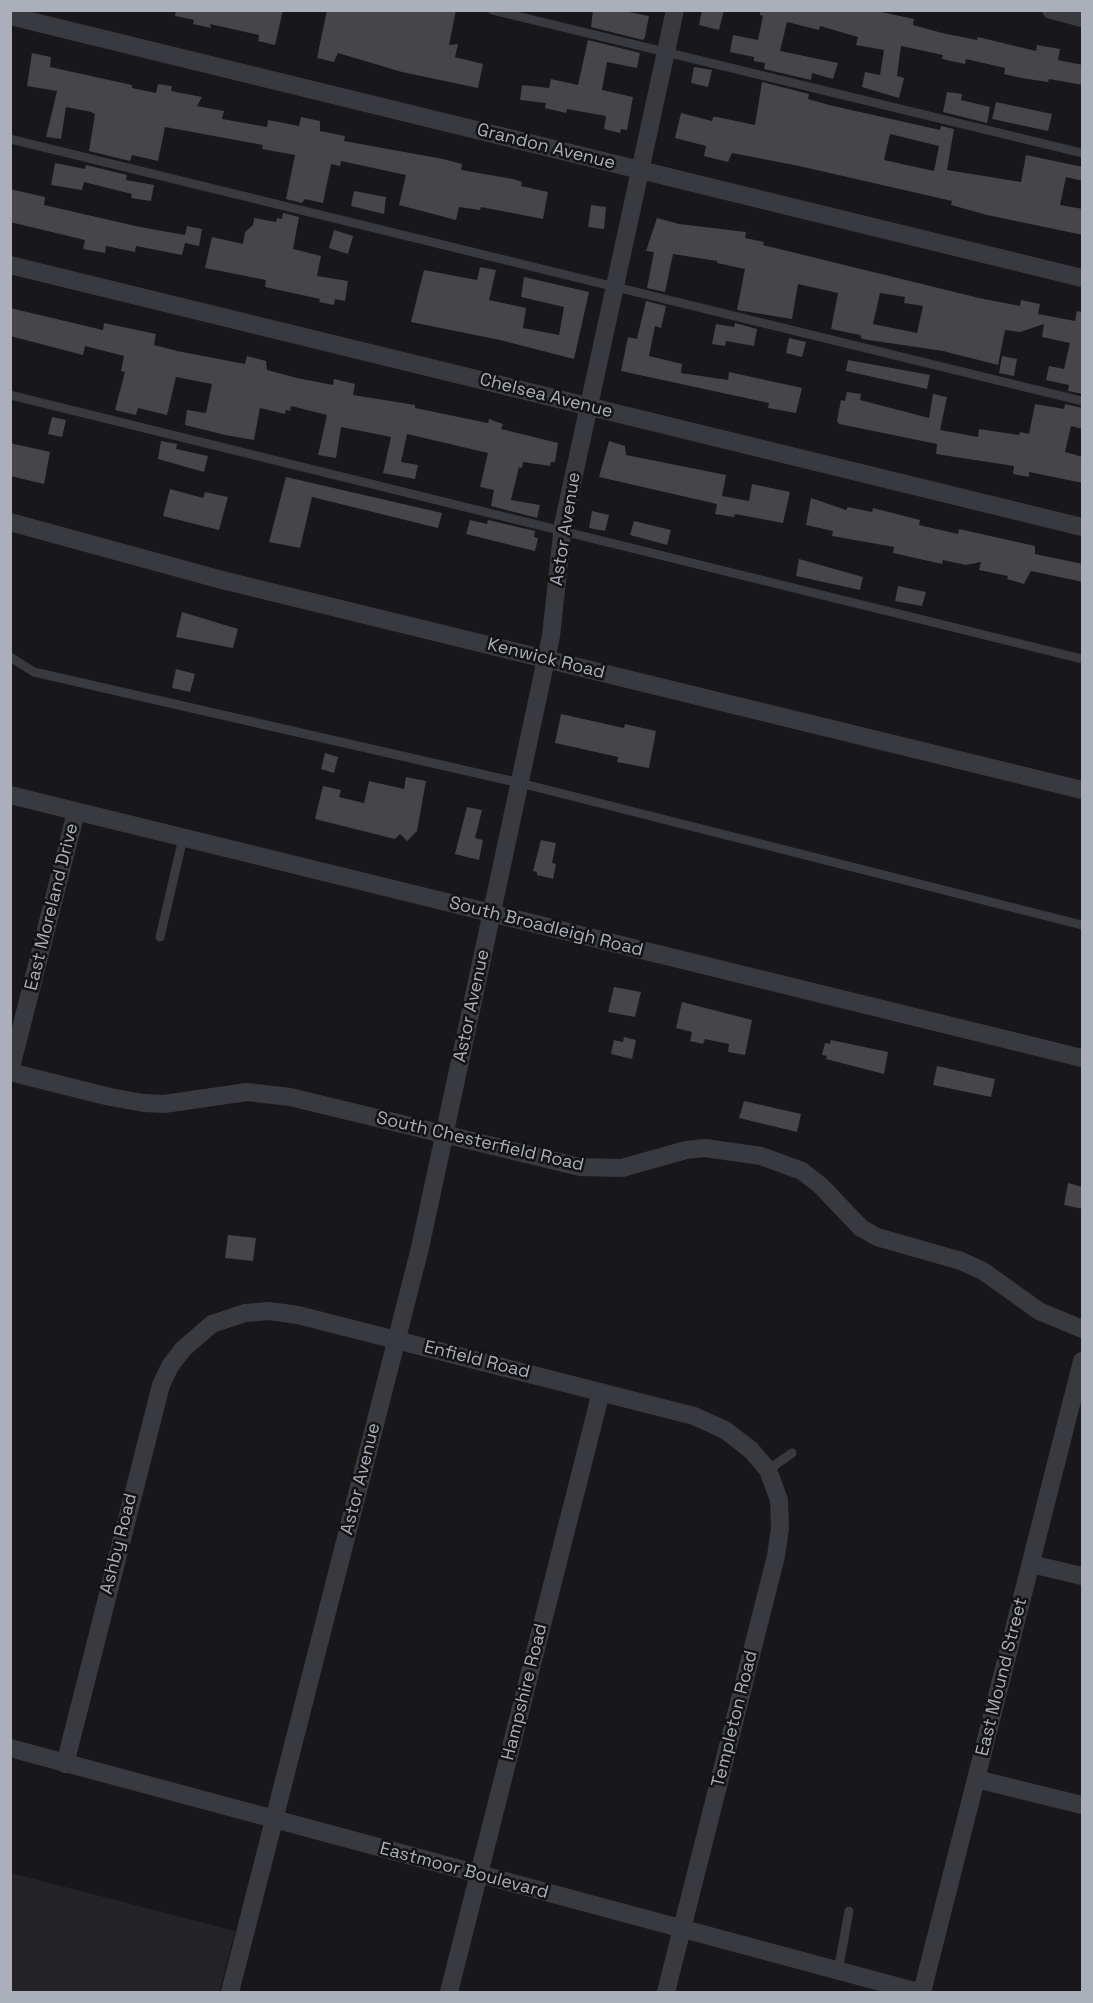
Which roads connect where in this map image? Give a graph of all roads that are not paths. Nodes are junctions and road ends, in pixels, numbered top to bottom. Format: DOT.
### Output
graph roads {
  1 [pos="492,10"];
  2 [pos="675,10"];
  3 [pos="1051,10"];
  4 [pos="10,16"];
  5 [pos="1083,18"];
  6 [pos="666,53"];
  7 [pos="10,139"];
  8 [pos="1083,153"];
  9 [pos="641,170"];
  10 [pos="10,265"];
  11 [pos="1083,278"];
  12 [pos="614,286"];
  13 [pos="10,395"];
  14 [pos="1083,401"];
  15 [pos="589,406"];
  16 [pos="10,522"];
  17 [pos="1083,527"];
  18 [pos="563,531"];
  19 [pos="10,657"];
  20 [pos="546,659"];
  21 [pos="1083,660"];
  22 [pos="520,783"];
  23 [pos="1083,790"];
  24 [pos="10,795"];
  25 [pos="76,812"];
  26 [pos="183,838"];
  27 [pos="491,914"];
  28 [pos="1083,924"];
  29 [pos="160,937"];
  30 [pos="1083,1058"];
  31 [pos="10,1071"];
  32 [pos="444,1134"];
  33 [pos="1083,1329"];
  34 [pos="197,1335"];
  35 [pos="396,1340"];
  36 [pos="1083,1361"];
  37 [pos="601,1392"];
  38 [pos="751,1450"];
  39 [pos="792,1453"];
  40 [pos="768,1470"];
  41 [pos="1031,1564"];
  42 [pos="1083,1576"];
  43 [pos="10,1748"];
  44 [pos="64,1764"];
  45 [pos="976,1779"];
  46 [pos="1083,1804"];
  47 [pos="274,1821"];
  48 [pos="479,1875"];
  49 [pos="849,1911"];
  50 [pos="682,1929"];
  51 [pos="838,1971"];
  52 [pos="230,1992"];
  53 [pos="449,1992"];
  54 [pos="666,1992"];
  55 [pos="920,1992"];
  1 -- 6 [label="lane"];
  2 -- 6 [label="street, Astor Avenue"];
  3 -- 5 [label="street"];
  4 -- 9 [label="street, Grandon Avenue"];
  6 -- 8 [label="lane"];
  6 -- 9 [label="street, Astor Avenue"];
  7 -- 12 [label="lane"];
  9 -- 11 [label="street, Grandon Avenue"];
  9 -- 12 [label="street, Astor Avenue"];
  10 -- 15 [label="street, Chelsea Avenue"];
  12 -- 14 [label="lane"];
  12 -- 15 [label="street, Astor Avenue"];
  13 -- 18 [label="lane"];
  15 -- 17 [label="street, Chelsea Avenue"];
  15 -- 18 [label="street, Astor Avenue"];
  16 -- 20 [label="street, Kenwick Road"];
  18 -- 20 [label="street, Astor Avenue"];
  18 -- 21 [label="lane"];
  19 -- 22 [label="lane"];
  20 -- 22 [label="street, Astor Avenue"];
  20 -- 23 [label="street, Kenwick Road"];
  22 -- 27 [label="street, Astor Avenue"];
  22 -- 28 [label="lane"];
  24 -- 25 [label="street, South Broadleigh Road"];
  25 -- 26 [label="street, South Broadleigh Road"];
  25 -- 31 [label="street, East Moreland Drive"];
  26 -- 27 [label="street, South Broadleigh Road"];
  26 -- 29 [label="lane"];
  27 -- 30 [label="street, South Broadleigh Road"];
  27 -- 32 [label="street, Astor Avenue"];
  31 -- 32 [label="street, South Chesterfield Road"];
  32 -- 33 [label="street, South Chesterfield Road"];
  32 -- 35 [label="street, Astor Avenue"];
  34 -- 35 [label="street, Enfield Road"];
  34 -- 44 [label="street, Ashby Road"];
  35 -- 37 [label="street, Enfield Road"];
  35 -- 47 [label="street, Astor Avenue"];
  36 -- 41 [label="street, East Mound Street"];
  37 -- 38 [label="street, Enfield Road"];
  37 -- 48 [label="street, Hampshire Road"];
  38 -- 40 [label="street, Templeton Road"];
  39 -- 40 [label="lane"];
  40 -- 50 [label="street, Templeton Road"];
  41 -- 42 [label="street"];
  41 -- 45 [label="street, East Mound Street"];
  43 -- 44 [label="street, Eastmoor Boulevard"];
  44 -- 47 [label="street, Eastmoor Boulevard"];
  45 -- 46 [label="street"];
  45 -- 55 [label="street, East Mound Street"];
  47 -- 48 [label="street, Eastmoor Boulevard"];
  47 -- 52 [label="street, Astor Avenue"];
  48 -- 50 [label="street, Eastmoor Boulevard"];
  48 -- 53 [label="street, Hampshire Road"];
  49 -- 51 [label="lane"];
  50 -- 51 [label="street, Eastmoor Boulevard"];
  50 -- 54 [label="street, Templeton Road"];
  51 -- 55 [label="street, Eastmoor Boulevard"];
}
